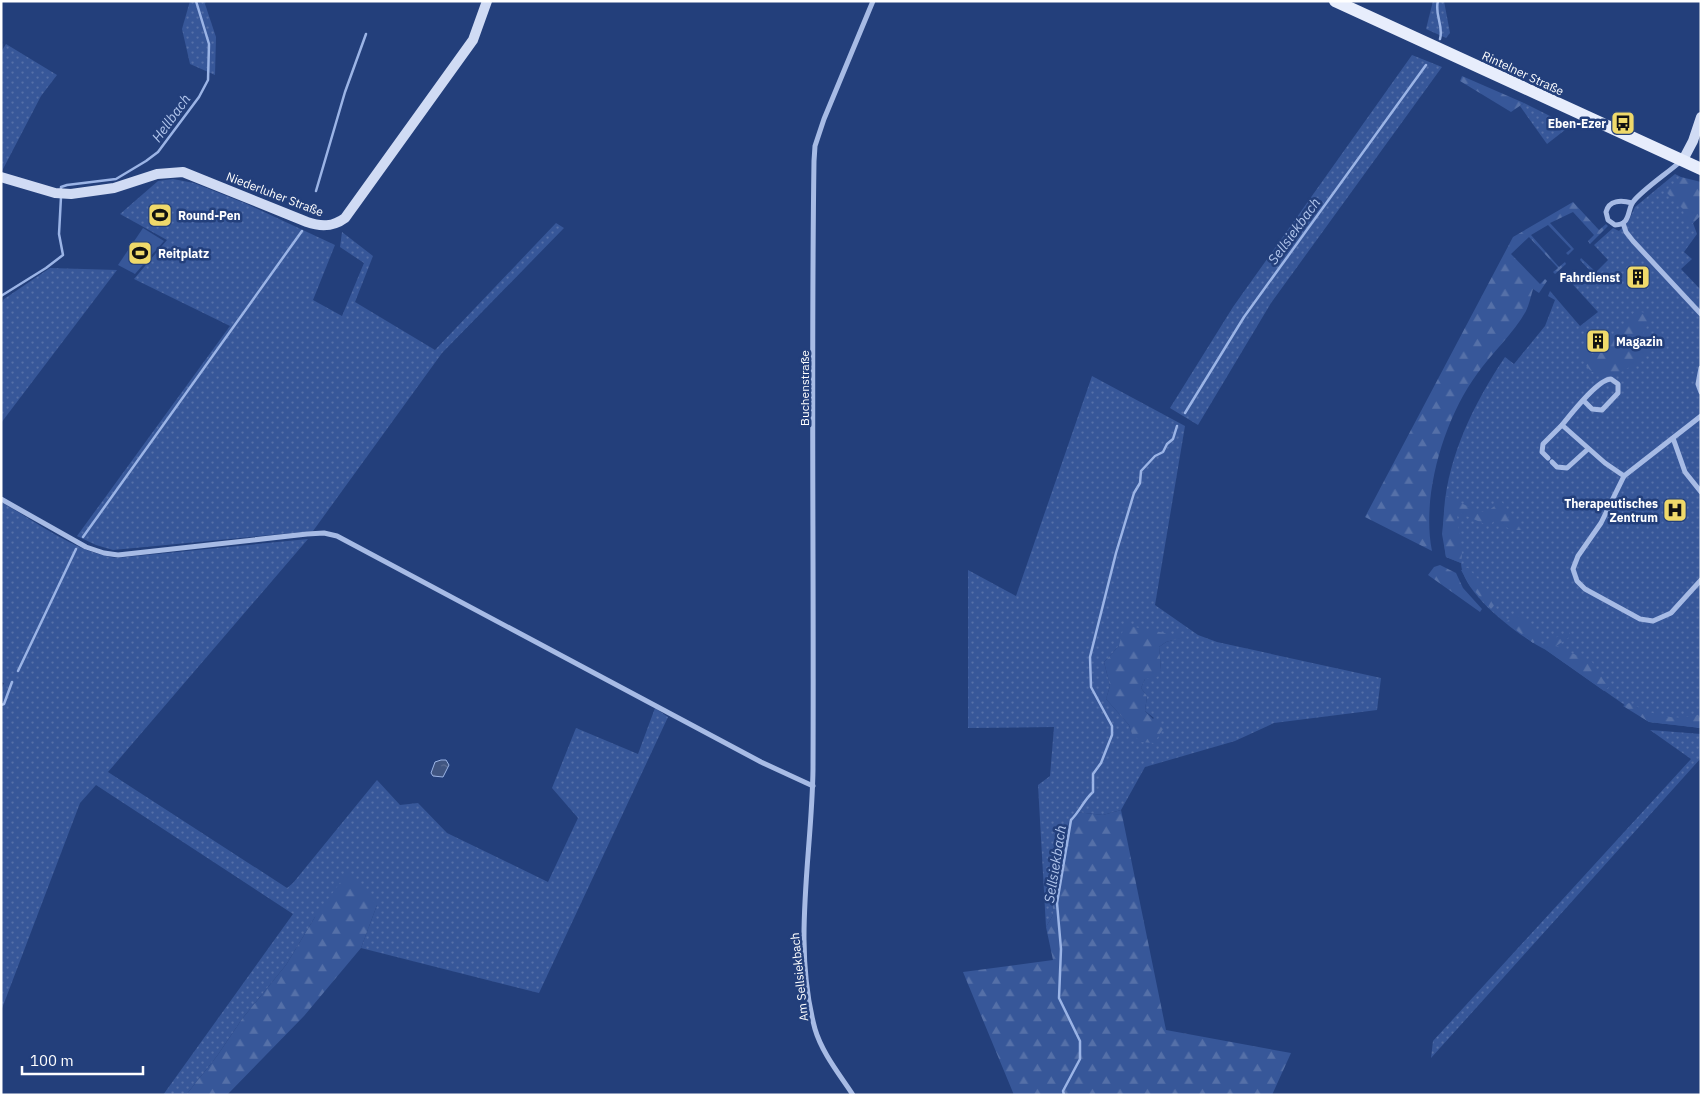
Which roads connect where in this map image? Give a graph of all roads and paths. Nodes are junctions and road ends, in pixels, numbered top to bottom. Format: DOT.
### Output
graph roads {
  1 [pos="487,1"];
  2 [pos="873,1"];
  3 [pos="1335,1"];
  4 [pos="1701,117"];
  5 [pos="1683,160"];
  6 [pos="1701,169"];
  7 [pos="1,177"];
  8 [pos="1632,203"];
  9 [pos="1623,223"];
  10 [pos="1700,311"];
  11 [pos="1701,368"];
  12 [pos="1701,392"];
  13 [pos="1584,401"];
  14 [pos="1701,416"];
  15 [pos="1562,425"];
  16 [pos="1673,438"];
  17 [pos="1588,450"];
  18 [pos="1624,476"];
  19 [pos="1701,492"];
  20 [pos="1,499"];
  21 [pos="1701,580"];
  22 [pos="813,786"];
  23 [pos="853,1095"];
  1 -- 7 [label="street, Niederluher Straße"];
  2 -- 22 [label="street, Buchenstraße"];
  3 -- 5 [label="main road, Rintelner Straße"];
  4 -- 5 [label="street"];
  5 -- 6 [label="main road, Rintelner Straße"];
  5 -- 8 [label="street"];
  8 -- 9 [label="street"];
  8 -- 9 [label="street"];
  9 -- 10 [label="street"];
  11 -- 12 [label="street"];
  13 -- 13 [label="street"];
  13 -- 15 [label="street"];
  14 -- 16 [label="street"];
  15 -- 17 [label="street"];
  15 -- 17 [label="street"];
  16 -- 18 [label="street"];
  16 -- 19 [label="street"];
  17 -- 18 [label="street"];
  18 -- 21 [label="street"];
  20 -- 22 [label="street"];
  22 -- 23 [label="street, Am Sellsiekbach"];
}
